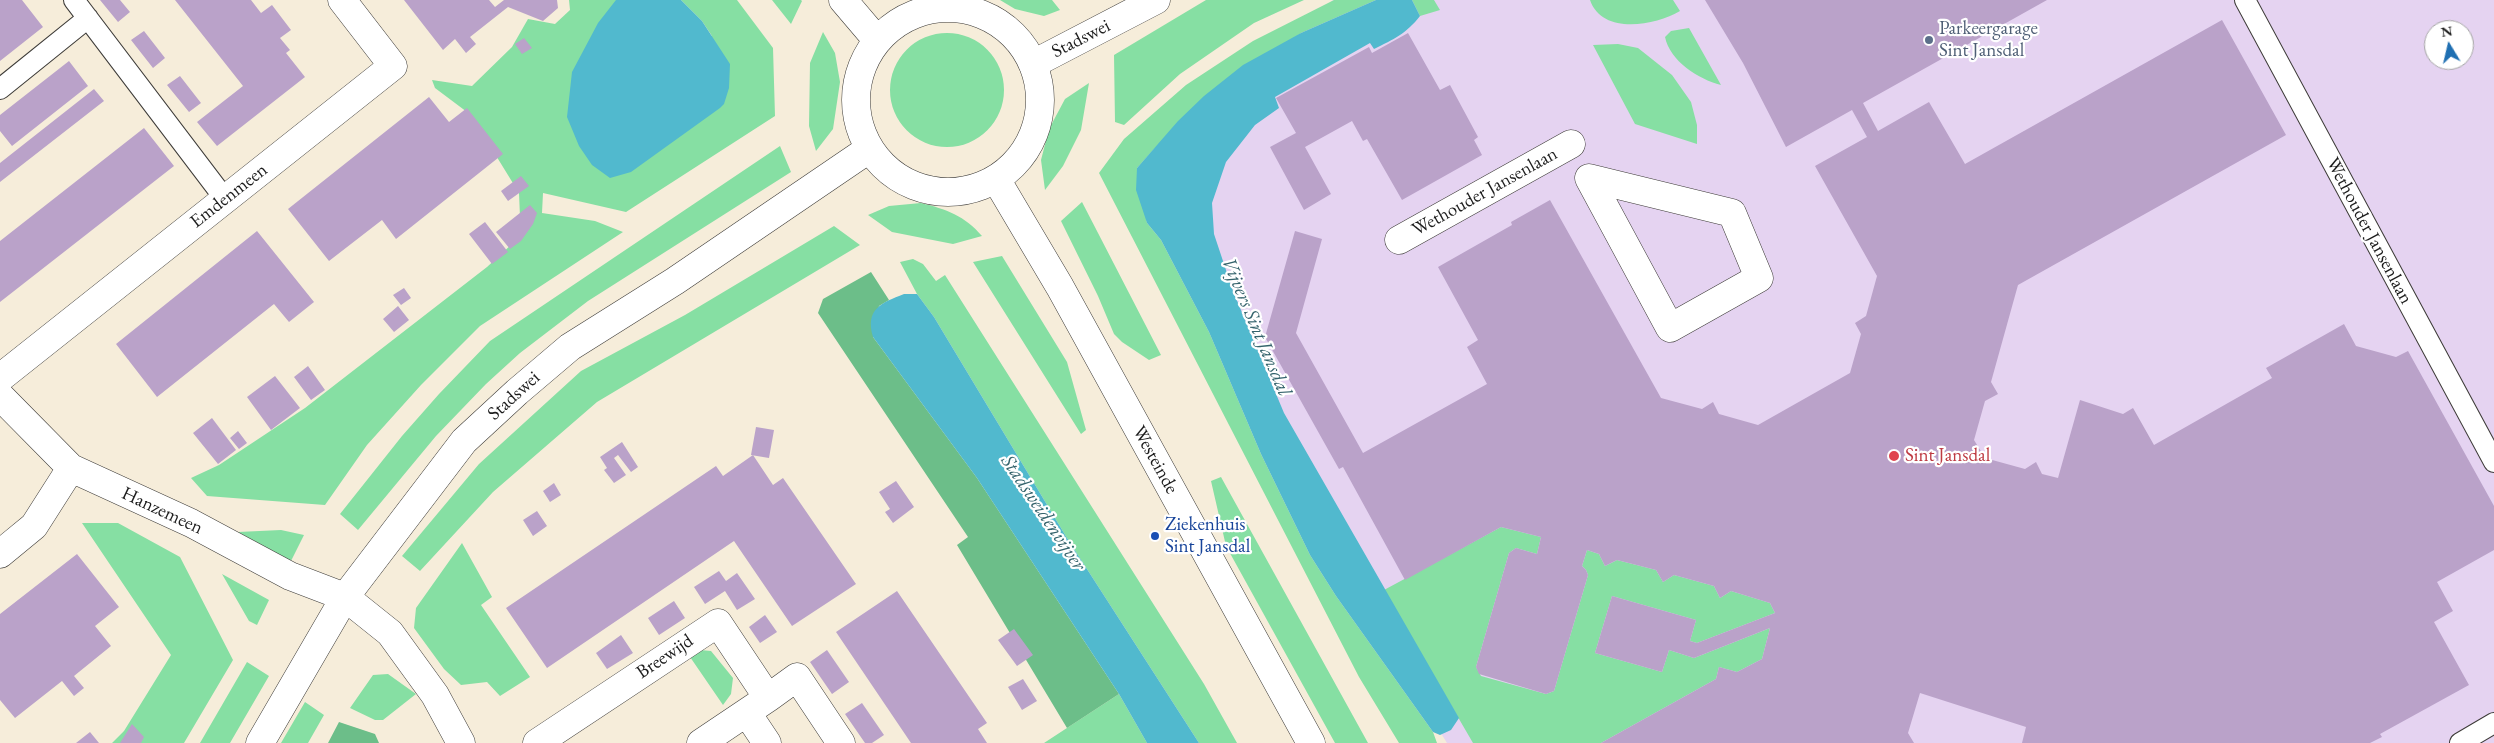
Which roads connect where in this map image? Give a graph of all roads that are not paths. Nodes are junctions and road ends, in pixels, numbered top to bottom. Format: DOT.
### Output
graph roads {
  1 [pos="74,0"];
  2 [pos="342,0"];
  3 [pos="843,0"];
  4 [pos="1156,0"];
  5 [pos="2245,0"];
  6 [pos="88,18"];
  7 [pos="878,40"];
  8 [pos="1033,64"];
  9 [pos="0,89"];
  10 [pos="1571,144"];
  11 [pos="869,149"];
  12 [pos="1589,178"];
  13 [pos="996,179"];
  14 [pos="225,199"];
  15 [pos="1399,240"];
  16 [pos="0,378"];
  17 [pos="0,396"];
  18 [pos="2494,462"];
  19 [pos="71,468"];
  20 [pos="0,554"];
  21 [pos="345,597"];
  22 [pos="757,706"];
  23 [pos="2494,723"];
  24 [pos="2468,741"];
  25 [pos="260,743"];
  26 [pos="460,743"];
  27 [pos="537,743"];
  28 [pos="701,743"];
  29 [pos="767,743"];
  30 [pos="841,743"];
  31 [pos="1311,743"];
  1 -- 6 [label="lane"];
  2 -- 14 [label="street, Emdenmeen"];
  3 -- 7 [label="street"];
  4 -- 8 [label="street, Stadswei"];
  5 -- 18 [label="lane, Wethouder Jansenlaan"];
  6 -- 9 [label="lane"];
  6 -- 14 [label="lane"];
  7 -- 8 [label="street"];
  7 -- 11 [label="street"];
  8 -- 13 [label="street"];
  10 -- 15 [label="street, Wethouder Jansenlaan"];
  11 -- 13 [label="street"];
  11 -- 21 [label="street, Stadswei"];
  12 -- 12 [label="street"];
  13 -- 31 [label="street, Westeinde"];
  14 -- 16 [label="street, Emdenmeen"];
  17 -- 19 [label="street, Hanzemeen"];
  19 -- 20 [label="street"];
  19 -- 21 [label="street, Hanzemeen"];
  21 -- 25 [label="street, Stadswei"];
  21 -- 26 [label="street"];
  22 -- 27 [label="street, Breewijd"];
  22 -- 28 [label="street"];
  22 -- 29 [label="street, Breewijd"];
  22 -- 30 [label="street"];
  23 -- 24 [label="lane"];
}
